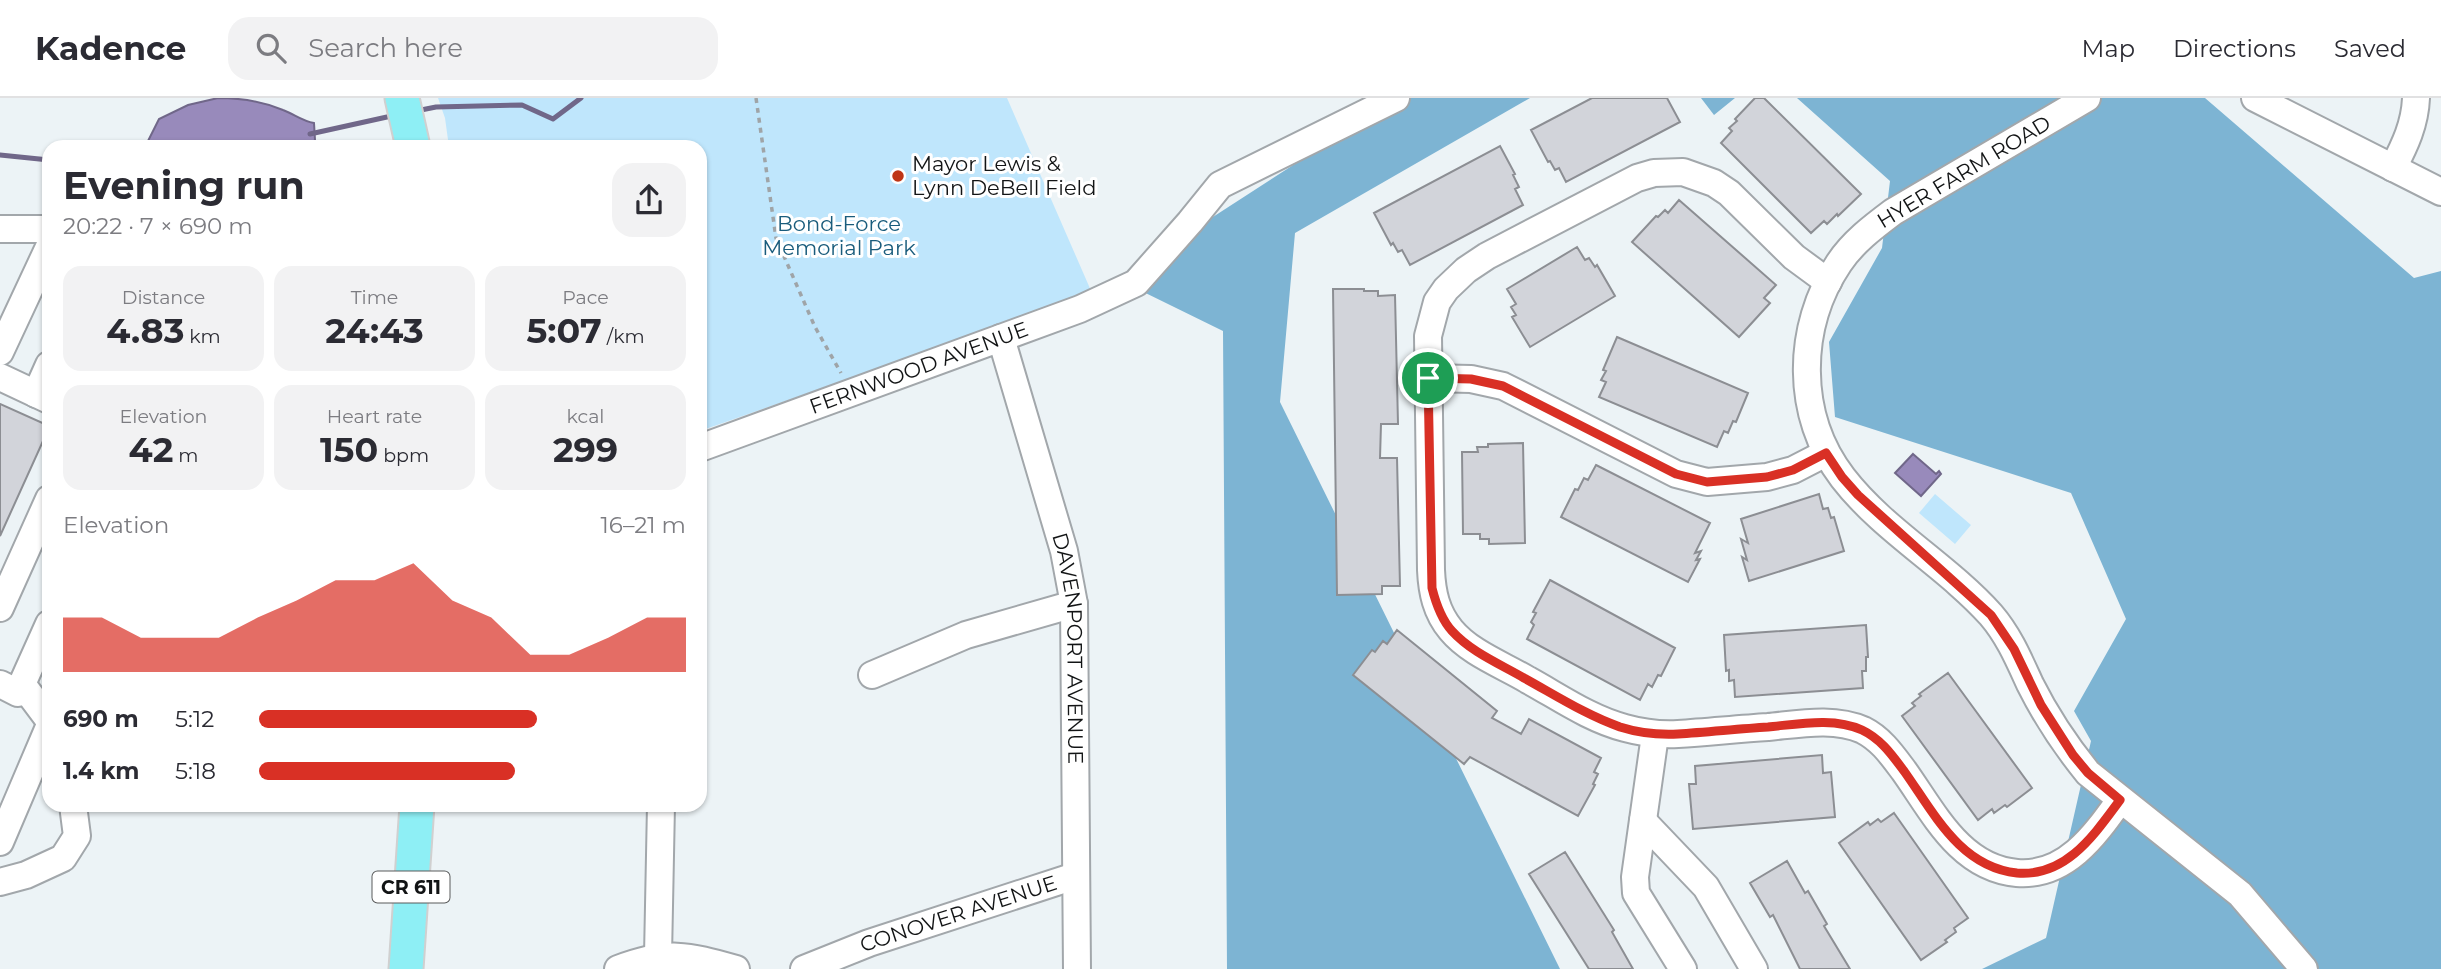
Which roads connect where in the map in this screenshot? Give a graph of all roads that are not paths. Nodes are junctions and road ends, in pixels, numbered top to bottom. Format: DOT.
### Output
graph roads {
  1 [pos="1396,98"];
  2 [pos="2087,98"];
  3 [pos="2255,98"];
  4 [pos="2416,98"];
  5 [pos="2393,168"];
  6 [pos="2441,192"];
  7 [pos="0,229"];
  8 [pos="42,229"];
  9 [pos="42,262"];
  10 [pos="1828,282"];
  11 [pos="1001,338"];
  12 [pos="0,352"];
  13 [pos="0,377"];
  14 [pos="1428,378"];
  15 [pos="42,397"];
  16 [pos="707,445"];
  17 [pos="1826,453"];
  18 [pos="42,515"];
  19 [pos="1074,604"];
  20 [pos="0,608"];
  21 [pos="42,635"];
  22 [pos="872,675"];
  23 [pos="7,689"];
  24 [pos="42,715"];
  25 [pos="1655,735"];
  26 [pos="42,743"];
  27 [pos="2120,800"];
  28 [pos="74,812"];
  29 [pos="416,812"];
  30 [pos="662,812"];
  31 [pos="1643,821"];
  32 [pos="0,842"];
  33 [pos="1075,876"];
  34 [pos="0,882"];
  35 [pos="657,956"];
  36 [pos="406,969"];
  37 [pos="618,969"];
  38 [pos="736,969"];
  39 [pos="804,969"];
  40 [pos="1077,969"];
  41 [pos="1683,969"];
  42 [pos="1754,969"];
  43 [pos="2304,969"];
  1 -- 11 [label="street, FERNWOOD AVENUE"];
  2 -- 10 [label="street, HYER FARM ROAD"];
  3 -- 5 [label="street"];
  4 -- 5 [label="street"];
  5 -- 6 [label="street"];
  7 -- 8 [label="street"];
  9 -- 12 [label="street"];
  10 -- 14 [label="street"];
  10 -- 17 [label="street, HYER FARM ROAD"];
  11 -- 16 [label="street, FERNWOOD AVENUE"];
  11 -- 19 [label="street, DAVENPORT AVENUE"];
  13 -- 15 [label="street"];
  14 -- 17 [label="street"];
  14 -- 25 [label="street"];
  17 -- 27 [label="street, HYER FARM ROAD"];
  18 -- 20 [label="street"];
  19 -- 22 [label="street"];
  19 -- 33 [label="street, DAVENPORT AVENUE"];
  21 -- 23 [label="street"];
  23 -- 24 [label="street"];
  25 -- 27 [label="street"];
  25 -- 31 [label="street"];
  26 -- 32 [label="street"];
  27 -- 43 [label="street, HYER FARM ROAD"];
  28 -- 34 [label="street"];
  29 -- 36 [label="main road, CR 611"];
  30 -- 35 [label="street"];
  31 -- 41 [label="street"];
  31 -- 42 [label="street"];
  33 -- 39 [label="street, CONOVER AVENUE"];
  33 -- 40 [label="street, DAVENPORT AVENUE"];
  35 -- 37 [label="street"];
  35 -- 38 [label="street"];
}
